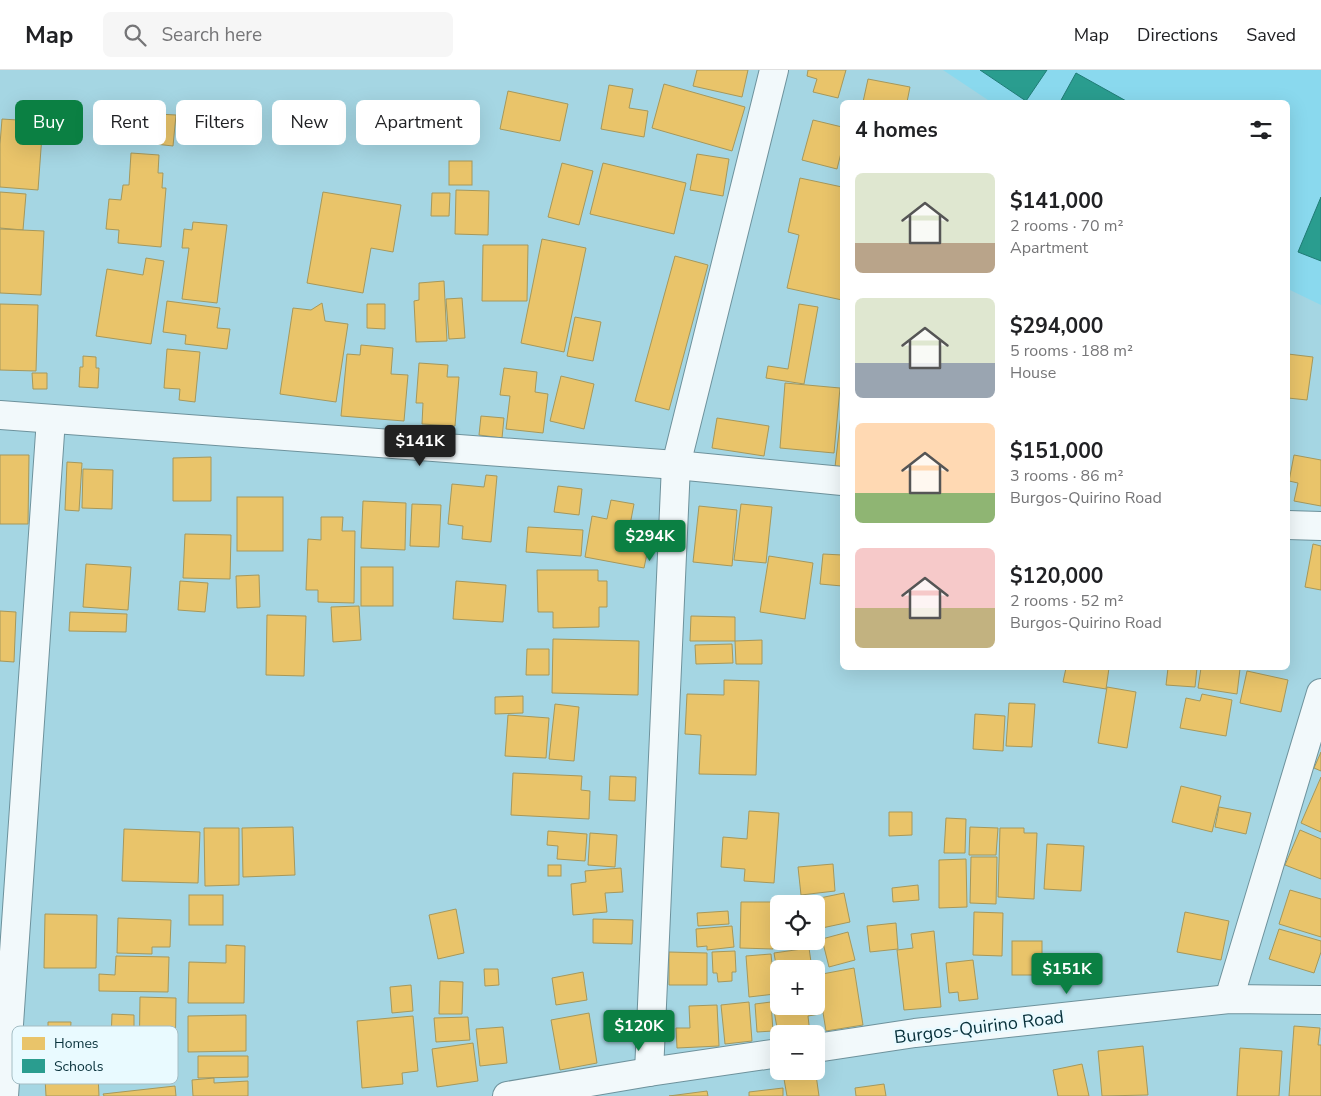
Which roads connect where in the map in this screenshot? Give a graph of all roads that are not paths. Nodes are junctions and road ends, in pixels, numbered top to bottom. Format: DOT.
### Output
graph roads {
  1 [pos="774,70"];
  2 [pos="0,415"];
  3 [pos="51,419"];
  4 [pos="676,465"];
  5 [pos="840,481"];
  6 [pos="1290,525"];
  7 [pos="1321,526"];
  8 [pos="1321,693"];
  9 [pos="1229,999"];
  10 [pos="1321,1000"];
  11 [pos="825,1047"];
  12 [pos="770,1054"];
  13 [pos="648,1072"];
  14 [pos="4,1096"];
  15 [pos="507,1096"];
  1 -- 4 [label="street"];
  2 -- 3 [label="street"];
  3 -- 4 [label="street"];
  3 -- 14 [label="street"];
  4 -- 5 [label="street"];
  4 -- 13 [label="street"];
  6 -- 7 [label="street"];
  8 -- 9 [label="street"];
  9 -- 10 [label="street, Burgos-Quirino Road"];
  9 -- 11 [label="street, Burgos-Quirino Road"];
  12 -- 13 [label="street"];
  13 -- 15 [label="street"];
}
